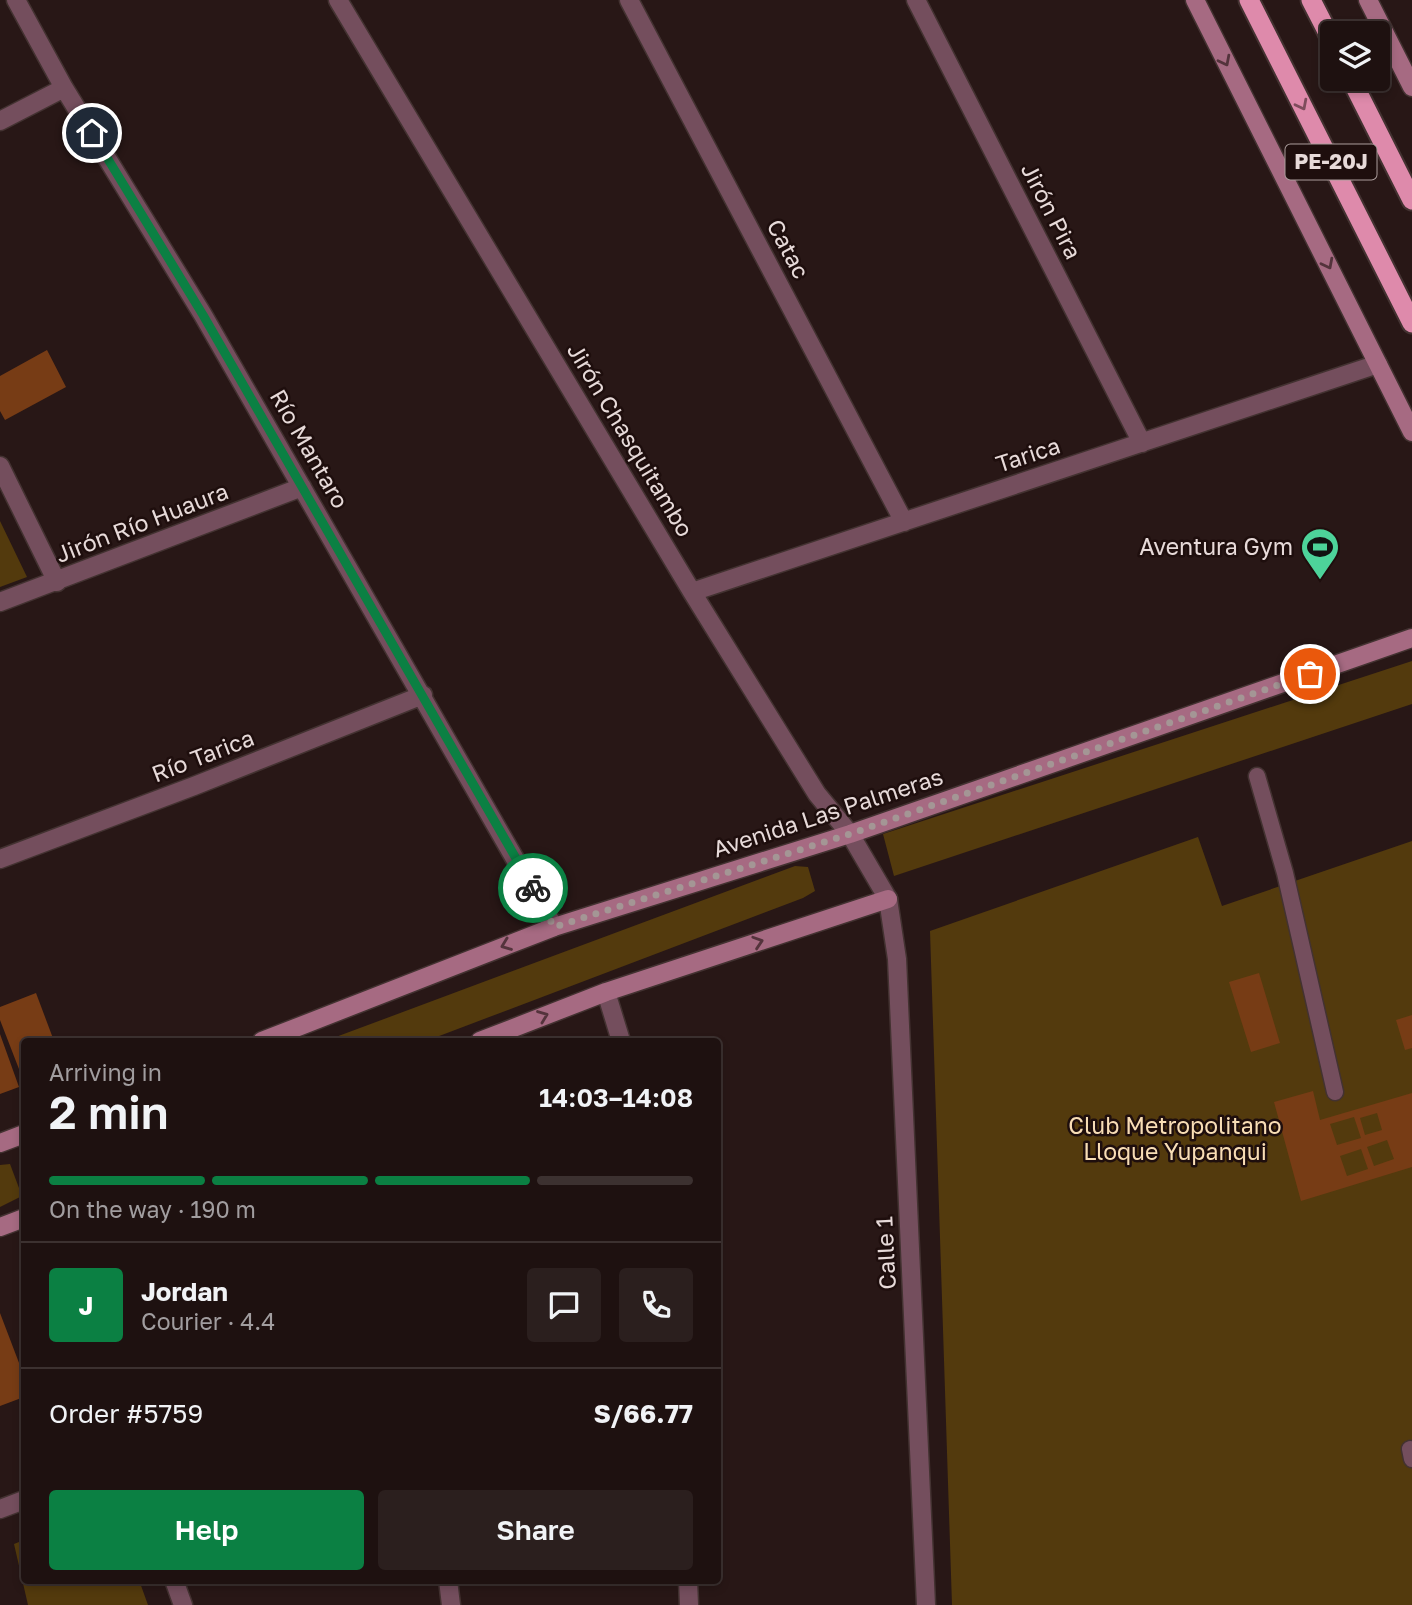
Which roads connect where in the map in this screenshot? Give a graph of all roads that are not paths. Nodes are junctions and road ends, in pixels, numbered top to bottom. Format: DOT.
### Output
graph roads {
  1 [pos="16,0"];
  2 [pos="338,0"];
  3 [pos="629,0"];
  4 [pos="916,0"];
  5 [pos="1195,0"];
  6 [pos="1249,0"];
  7 [pos="1311,0"];
  8 [pos="1368,0"];
  9 [pos="1322,21"];
  10 [pos="1412,87"];
  11 [pos="64,88"];
  12 [pos="1357,91"];
  13 [pos="0,121"];
  14 [pos="1412,200"];
  15 [pos="1412,323"];
  16 [pos="1378,364"];
  17 [pos="1412,432"];
  18 [pos="1142,443"];
  19 [pos="0,466"];
  20 [pos="302,487"];
  21 [pos="904,522"];
  22 [pos="57,582"];
  23 [pos="692,592"];
  24 [pos="0,602"];
  25 [pos="1412,638"];
  26 [pos="423,695"];
  27 [pos="1256,776"];
  28 [pos="850,834"];
  29 [pos="0,859"];
  30 [pos="888,899"];
  31 [pos="554,927"];
  32 [pos="606,992"];
  33 [pos="269,1038"];
  34 [pos="488,1038"];
  35 [pos="620,1038"];
  36 [pos="1335,1092"];
  37 [pos="21,1139"];
  38 [pos="0,1143"];
  39 [pos="21,1219"];
  40 [pos="0,1227"];
  41 [pos="21,1501"];
  42 [pos="0,1509"];
  43 [pos="175,1584"];
  44 [pos="448,1584"];
  45 [pos="688,1584"];
  46 [pos="183,1605"];
  47 [pos="451,1605"];
  48 [pos="690,1605"];
  49 [pos="926,1605"];
  1 -- 11 [label="street, Río Mantaro"];
  2 -- 23 [label="street, Jirón Chasquitambo"];
  3 -- 21 [label="street, Catac"];
  4 -- 18 [label="street, Jirón Pira"];
  5 -- 16 [label="main road, one-way"];
  6 -- 15 [label="highway, PE-20J, one-way"];
  7 -- 9 [label="highway"];
  8 -- 10 [label="main road"];
  11 -- 13 [label="street"];
  11 -- 20 [label="street, Río Mantaro"];
  12 -- 14 [label="highway, PE-20J"];
  16 -- 17 [label="main road"];
  16 -- 18 [label="street, Tarica"];
  18 -- 21 [label="street, Tarica"];
  19 -- 22 [label="street"];
  20 -- 22 [label="street, Jirón Río Huaura"];
  20 -- 26 [label="street, Río Mantaro"];
  21 -- 23 [label="street, Tarica"];
  22 -- 24 [label="street, Jirón Río Huaura"];
  23 -- 28 [label="street, Jirón Chasquitambo"];
  25 -- 28 [label="main road, Avenida Las Palmeras"];
  26 -- 29 [label="street, Río Tarica"];
  26 -- 31 [label="street, Río Mantaro"];
  27 -- 36 [label="lane"];
  28 -- 30 [label="street, Jirón Chasquitambo"];
  28 -- 31 [label="main road, Avenida Las Palmeras"];
  32 -- 30 [label="main road, one-way"];
  30 -- 49 [label="street, Calle 1"];
  31 -- 33 [label="main road, Avenida Las Palmeras, one-way"];
  34 -- 32 [label="main road, one-way"];
  32 -- 35 [label="street"];
  37 -- 38 [label="main road"];
  39 -- 40 [label="main road"];
  41 -- 42 [label="street"];
  43 -- 46 [label="street"];
  44 -- 47 [label="street"];
  45 -- 48 [label="street"];
}
